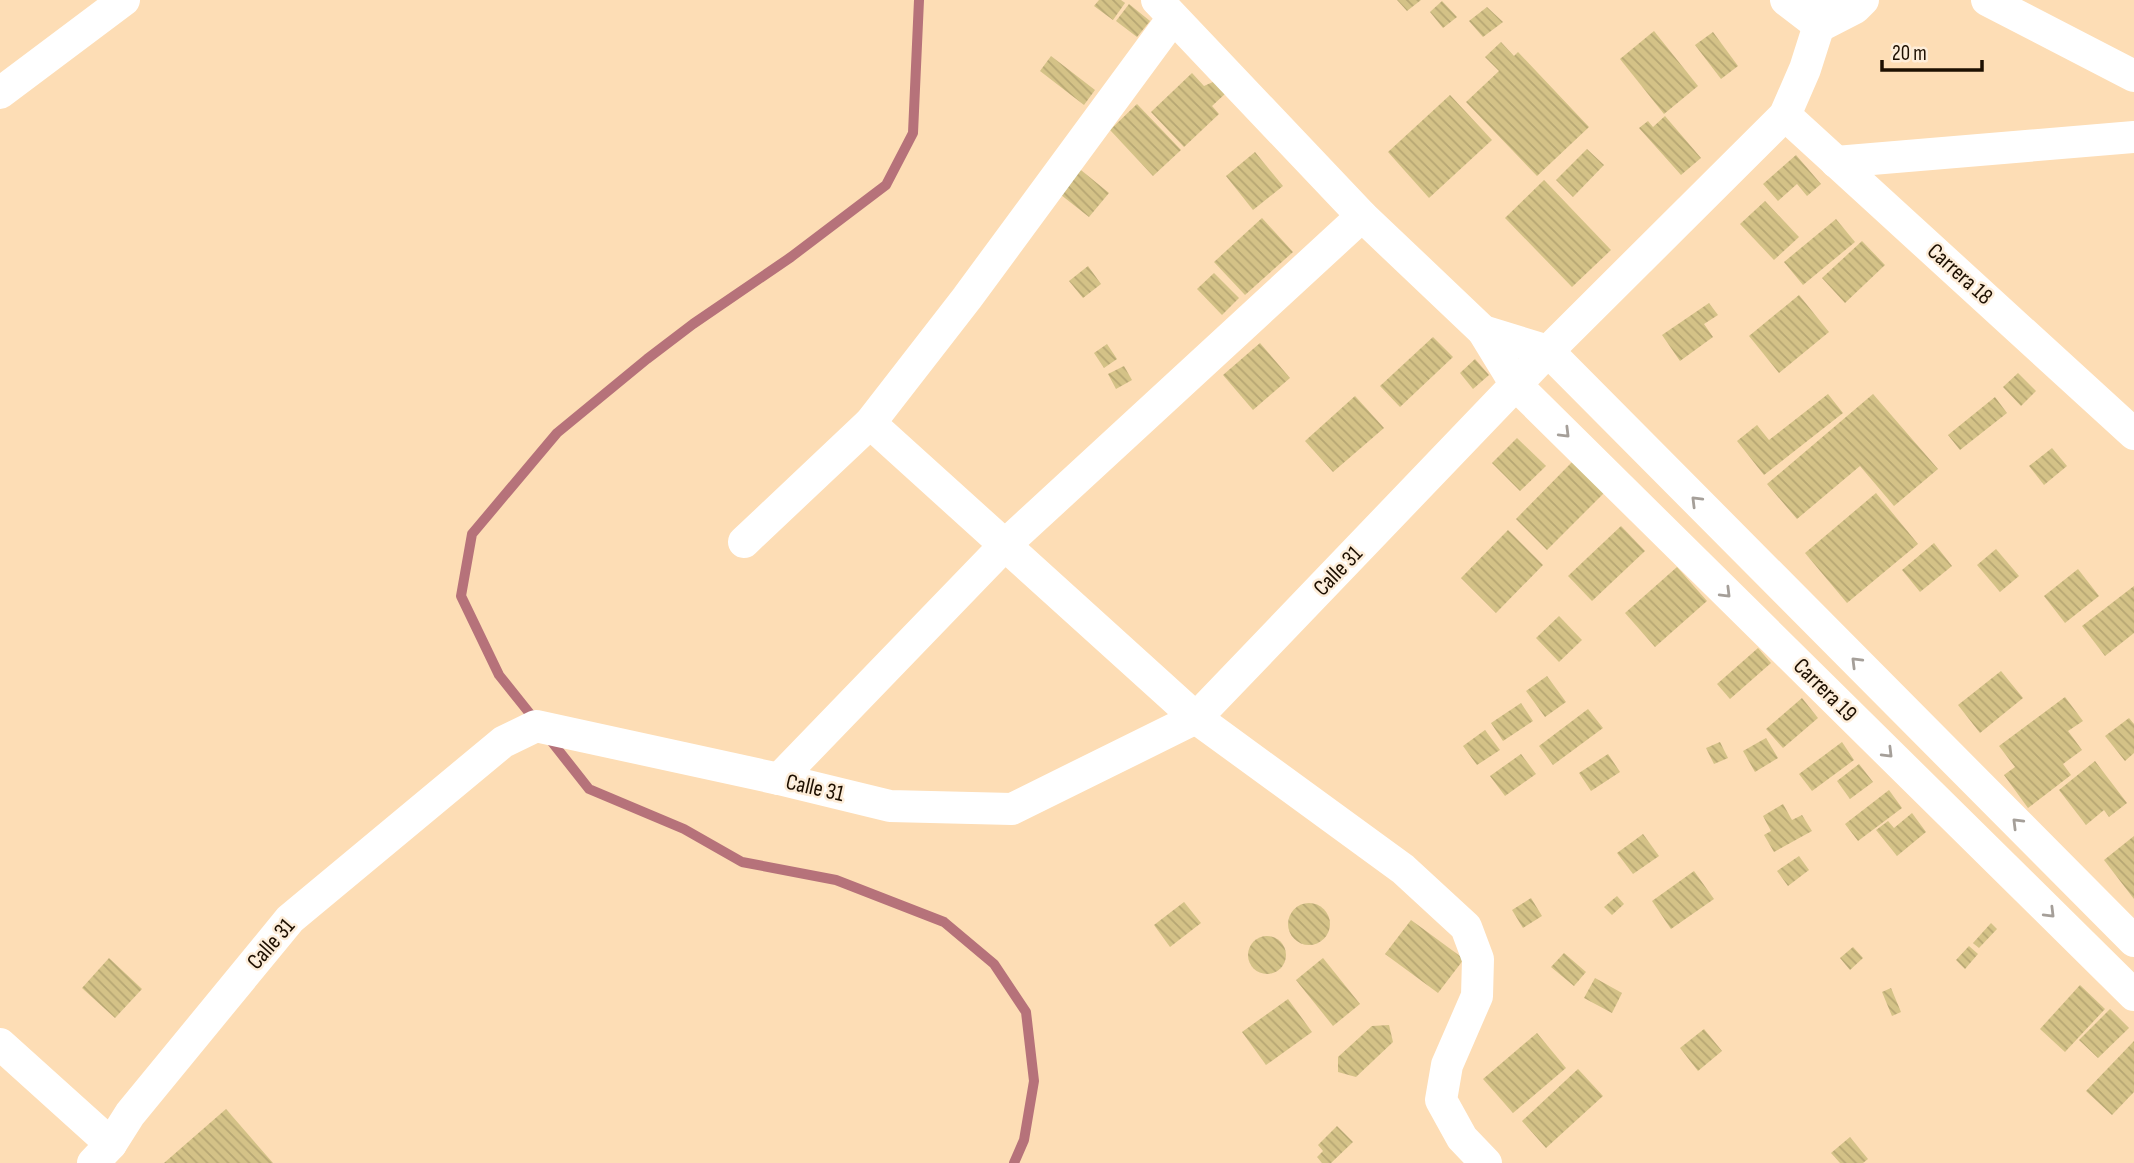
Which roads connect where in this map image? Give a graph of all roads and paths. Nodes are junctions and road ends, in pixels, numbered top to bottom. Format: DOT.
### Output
graph roads {
  1 [pos="124,0"];
  2 [pos="1786,0"];
  3 [pos="1863,0"];
  4 [pos="1987,0"];
  5 [pos="1165,9"];
  6 [pos="1823,13"];
  7 [pos="2134,76"];
  8 [pos="0,93"];
  9 [pos="1785,115"];
  10 [pos="2134,137"];
  11 [pos="1836,162"];
  12 [pos="1362,216"];
  13 [pos="1483,331"];
  14 [pos="1548,351"];
  15 [pos="1516,385"];
  16 [pos="870,423"];
  17 [pos="2134,434"];
  18 [pos="744,542"];
  19 [pos="1005,545"];
  20 [pos="1196,718"];
  21 [pos="779,779"];
  22 [pos="2134,941"];
  23 [pos="2134,995"];
  24 [pos="0,1044"];
  25 [pos="102,1153"];
  26 [pos="1486,1163"];
  1 -- 8 [label="street"];
  2 -- 6 [label="street"];
  3 -- 6 [label="street"];
  4 -- 7 [label="street"];
  5 -- 12 [label="street"];
  5 -- 16 [label="street"];
  6 -- 9 [label="street"];
  9 -- 11 [label="street, Carrera 18"];
  9 -- 14 [label="street"];
  10 -- 11 [label="street"];
  11 -- 17 [label="street, Carrera 18"];
  12 -- 13 [label="street"];
  12 -- 19 [label="street"];
  13 -- 14 [label="street"];
  13 -- 15 [label="street, Carrera 19"];
  14 -- 15 [label="street, Calle 31"];
  22 -- 14 [label="street, Carrera 19, one-way"];
  15 -- 20 [label="street, Calle 31"];
  15 -- 23 [label="street, Carrera 19, one-way"];
  16 -- 18 [label="street"];
  16 -- 19 [label="street"];
  19 -- 20 [label="street"];
  19 -- 21 [label="street"];
  20 -- 21 [label="street, Calle 31"];
  20 -- 26 [label="street"];
  21 -- 25 [label="street, Calle 31"];
  24 -- 25 [label="street"];
}
